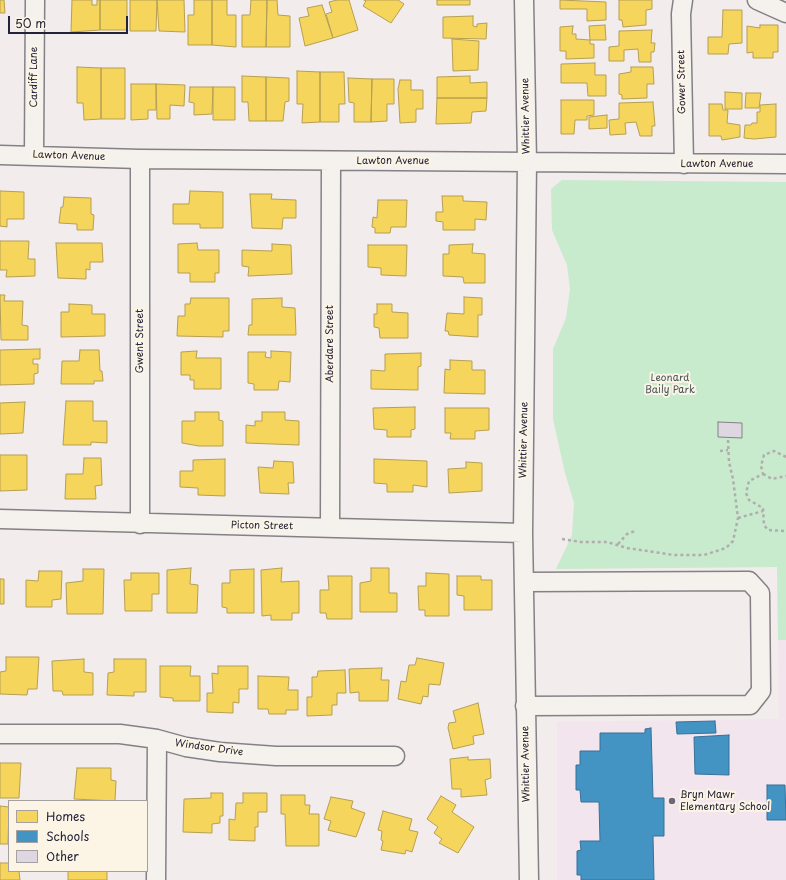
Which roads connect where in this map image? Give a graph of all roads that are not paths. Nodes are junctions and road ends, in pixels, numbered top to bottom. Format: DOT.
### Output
graph roads {
  1 [pos="35,0"];
  2 [pos="524,0"];
  3 [pos="683,0"];
  4 [pos="757,0"];
  5 [pos="786,13"];
  6 [pos="0,155"];
  7 [pos="34,155"];
  8 [pos="140,159"];
  9 [pos="331,161"];
  10 [pos="527,161"];
  11 [pos="684,164"];
  12 [pos="786,164"];
  13 [pos="0,519"];
  14 [pos="140,524"];
  15 [pos="330,527"];
  16 [pos="523,532"];
  17 [pos="524,582"];
  18 [pos="525,706"];
  19 [pos="0,734"];
  20 [pos="157,739"];
  21 [pos="394,756"];
  22 [pos="156,880"];
  23 [pos="529,880"];
  1 -- 7 [label="street, Cardiff Lane"];
  2 -- 10 [label="street, Whittier Avenue"];
  3 -- 11 [label="street, Gower Street"];
  4 -- 5 [label="street"];
  6 -- 7 [label="street, Lawton Avenue"];
  7 -- 8 [label="street, Lawton Avenue"];
  8 -- 9 [label="street, Lawton Avenue"];
  8 -- 14 [label="street, Gwent Street"];
  9 -- 10 [label="street, Lawton Avenue"];
  9 -- 15 [label="street, Aberdare Street"];
  10 -- 11 [label="street, Lawton Avenue"];
  10 -- 16 [label="street, Whittier Avenue"];
  11 -- 12 [label="street, Lawton Avenue"];
  13 -- 14 [label="street, Picton Street"];
  14 -- 15 [label="street, Picton Street"];
  15 -- 16 [label="street, Picton Street"];
  16 -- 17 [label="street, Whittier Avenue"];
  17 -- 18 [label="street, Whittier Avenue"];
  17 -- 18 [label="street"];
  18 -- 23 [label="street, Whittier Avenue"];
  19 -- 20 [label="street, Windsor Drive"];
  20 -- 21 [label="street, Windsor Drive"];
  20 -- 22 [label="street"];
}
